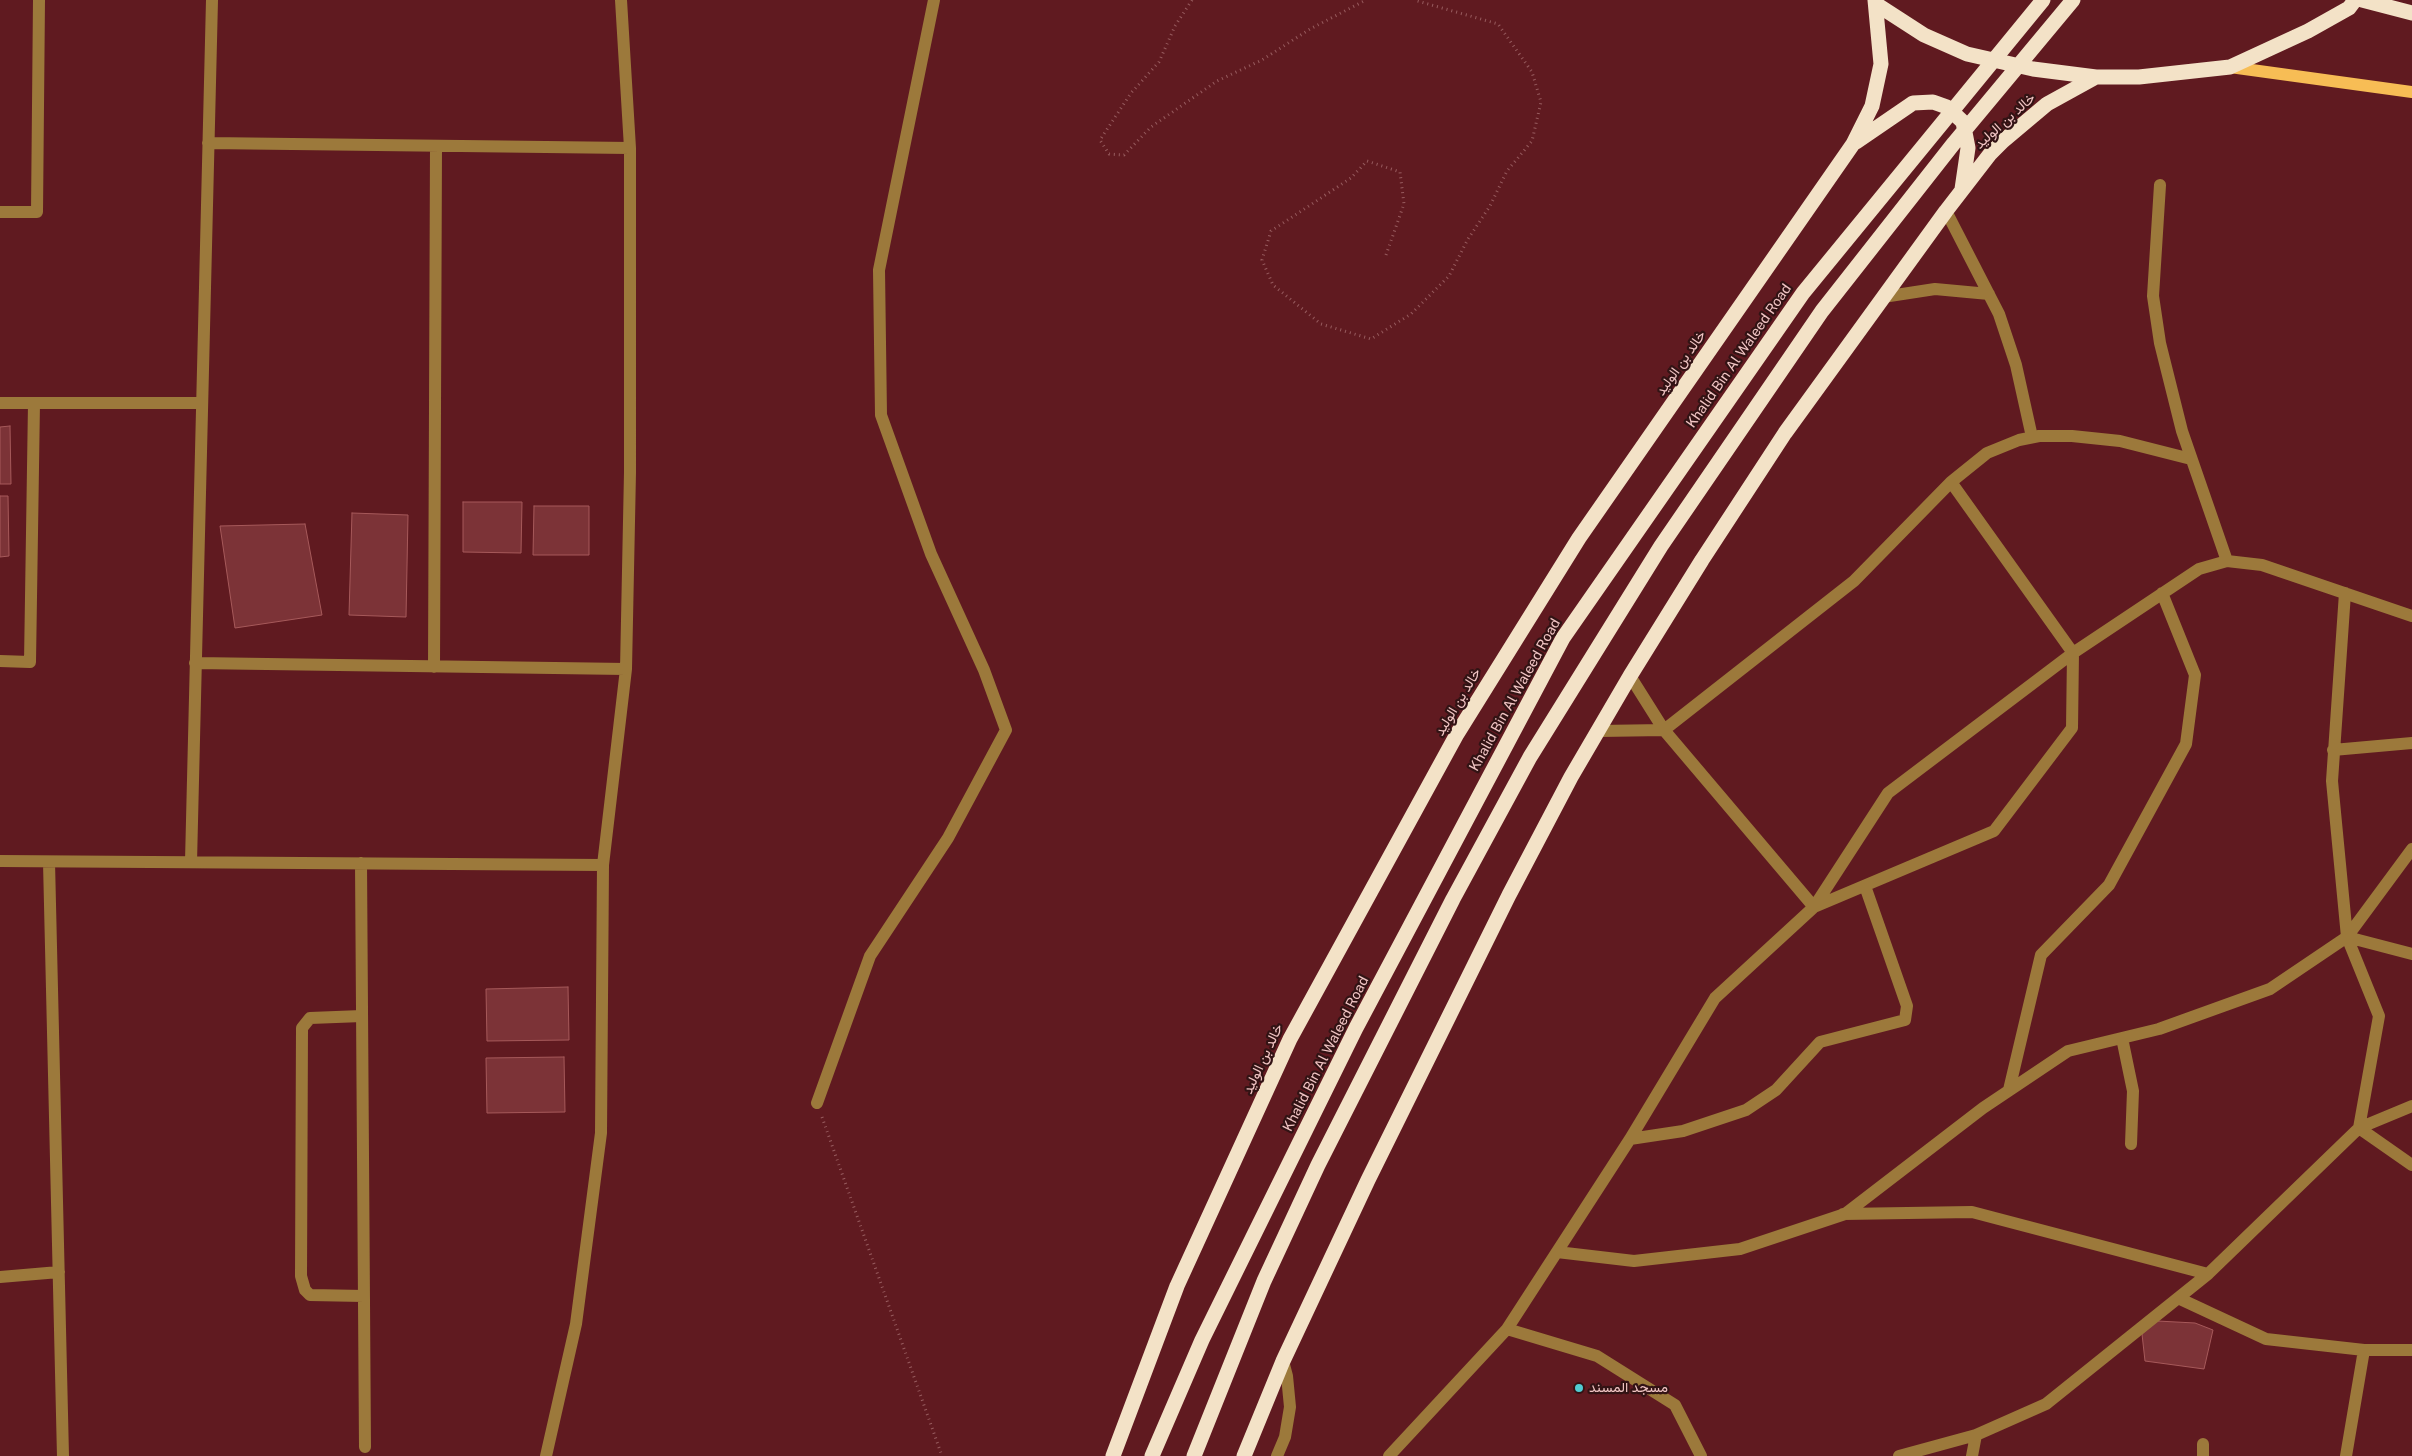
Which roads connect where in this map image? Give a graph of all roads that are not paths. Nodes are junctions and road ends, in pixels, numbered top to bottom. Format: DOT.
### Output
graph roads {
  1 [pos="39,0"];
  2 [pos="212,0"];
  3 [pos="622,0"];
  4 [pos="934,0"];
  5 [pos="2043,0"];
  6 [pos="2073,0"];
  7 [pos="2355,0"];
  8 [pos="2362,0"];
  9 [pos="1874,1"];
  10 [pos="2412,13"];
  11 [pos="2230,67"];
  12 [pos="2096,77"];
  13 [pos="2412,92"];
  14 [pos="208,143"];
  15 [pos="1853,144"];
  16 [pos="436,146"];
  17 [pos="630,148"];
  18 [pos="2160,185"];
  19 [pos="1961,190"];
  20 [pos="1946,210"];
  21 [pos="0,212"];
  22 [pos="1988,294"];
  23 [pos="1884,297"];
  24 [pos="0,403"];
  25 [pos="34,403"];
  26 [pos="202,404"];
  27 [pos="2032,437"];
  28 [pos="2191,458"];
  29 [pos="1951,482"];
  30 [pos="2227,561"];
  31 [pos="2162,592"];
  32 [pos="2345,593"];
  33 [pos="2412,616"];
  34 [pos="2073,653"];
  35 [pos="0,661"];
  36 [pos="195,663"];
  37 [pos="434,667"];
  38 [pos="626,669"];
  39 [pos="1630,676"];
  40 [pos="1664,730"];
  41 [pos="1599,731"];
  42 [pos="2412,743"];
  43 [pos="2334,750"];
  44 [pos="2412,849"];
  45 [pos="0,861"];
  46 [pos="49,862"];
  47 [pos="191,862"];
  48 [pos="361,864"];
  49 [pos="603,865"];
  50 [pos="1865,886"];
  51 [pos="1814,907"];
  52 [pos="2347,937"];
  53 [pos="2412,954"];
  54 [pos="362,1016"];
  55 [pos="2122,1038"];
  56 [pos="2010,1090"];
  57 [pos="817,1103"];
  58 [pos="2412,1106"];
  59 [pos="2359,1128"];
  60 [pos="1630,1139"];
  61 [pos="2131,1144"];
  62 [pos="2412,1165"];
  63 [pos="1843,1214"];
  64 [pos="1558,1252"];
  65 [pos="59,1272"];
  66 [pos="2208,1274"];
  67 [pos="0,1277"];
  68 [pos="364,1296"];
  69 [pos="2178,1298"];
  70 [pos="1507,1329"];
  71 [pos="2364,1350"];
  72 [pos="2412,1350"];
  73 [pos="1283,1361"];
  74 [pos="1976,1435"];
  75 [pos="365,1447"];
  76 [pos="63,1456"];
  77 [pos="546,1456"];
  78 [pos="1112,1456"];
  79 [pos="1152,1456"];
  80 [pos="1194,1456"];
  81 [pos="1244,1456"];
  82 [pos="1277,1456"];
  83 [pos="1389,1456"];
  84 [pos="1701,1456"];
  85 [pos="1899,1456"];
  86 [pos="1972,1456"];
  87 [pos="2346,1456"];
  1 -- 21 [label="street"];
  2 -- 14 [label="street"];
  3 -- 17 [label="street"];
  4 -- 57 [label="street"];
  5 -- 79 [label="highway, Khalid Bin Al Waleed Road"];
  6 -- 80 [label="highway"];
  7 -- 11 [label="highway, خالد بن الوليد"];
  8 -- 10 [label="highway"];
  9 -- 12 [label="highway, خالد بن الوليد"];
  9 -- 15 [label="highway, خالد بن الوليد"];
  11 -- 12 [label="highway, خالد بن الوليد"];
  11 -- 13 [label="main road"];
  12 -- 19 [label="highway, خالد بن الوليد"];
  14 -- 16 [label="street"];
  14 -- 26 [label="street"];
  15 -- 19 [label="highway"];
  15 -- 78 [label="highway, خالد بن الوليد"];
  16 -- 17 [label="street"];
  16 -- 37 [label="street"];
  17 -- 38 [label="street"];
  18 -- 28 [label="street"];
  19 -- 20 [label="highway, خالد بن الوليد"];
  20 -- 22 [label="street"];
  20 -- 23 [label="highway, خالد بن الوليد"];
  22 -- 23 [label="street"];
  22 -- 27 [label="street"];
  23 -- 39 [label="highway, خالد بن الوليد"];
  24 -- 25 [label="street"];
  25 -- 26 [label="street"];
  25 -- 35 [label="street"];
  26 -- 36 [label="street"];
  27 -- 28 [label="street"];
  27 -- 29 [label="street"];
  28 -- 30 [label="street"];
  29 -- 34 [label="street"];
  29 -- 40 [label="street"];
  30 -- 31 [label="street"];
  30 -- 32 [label="street"];
  31 -- 34 [label="street"];
  31 -- 56 [label="street"];
  32 -- 33 [label="street"];
  32 -- 43 [label="street"];
  34 -- 50 [label="street"];
  34 -- 51 [label="street"];
  36 -- 37 [label="street"];
  36 -- 47 [label="street"];
  37 -- 38 [label="street"];
  38 -- 49 [label="street"];
  39 -- 40 [label="street"];
  39 -- 41 [label="highway, خالد بن الوليد"];
  40 -- 41 [label="street"];
  40 -- 51 [label="street"];
  41 -- 73 [label="highway, خالد بن الوليد"];
  42 -- 43 [label="street"];
  43 -- 52 [label="street"];
  44 -- 52 [label="street"];
  45 -- 46 [label="street"];
  46 -- 47 [label="street"];
  46 -- 65 [label="street"];
  47 -- 48 [label="street"];
  48 -- 49 [label="street"];
  48 -- 54 [label="street"];
  49 -- 77 [label="street"];
  50 -- 51 [label="street"];
  50 -- 60 [label="street"];
  51 -- 60 [label="street"];
  52 -- 53 [label="street"];
  52 -- 55 [label="street"];
  52 -- 59 [label="street"];
  54 -- 68 [label="street"];
  54 -- 68 [label="street"];
  55 -- 56 [label="street"];
  55 -- 61 [label="street"];
  56 -- 63 [label="street"];
  58 -- 59 [label="street"];
  59 -- 62 [label="street"];
  59 -- 66 [label="street"];
  60 -- 64 [label="street"];
  63 -- 64 [label="street"];
  63 -- 66 [label="street"];
  64 -- 70 [label="street"];
  65 -- 67 [label="street"];
  65 -- 76 [label="street"];
  66 -- 69 [label="street"];
  68 -- 75 [label="street"];
  69 -- 71 [label="street"];
  69 -- 74 [label="street"];
  70 -- 83 [label="street"];
  70 -- 84 [label="street"];
  71 -- 72 [label="street"];
  71 -- 87 [label="street"];
  73 -- 81 [label="highway, خالد بن الوليد"];
  73 -- 82 [label="street"];
  74 -- 85 [label="street"];
  74 -- 86 [label="street"];
}
